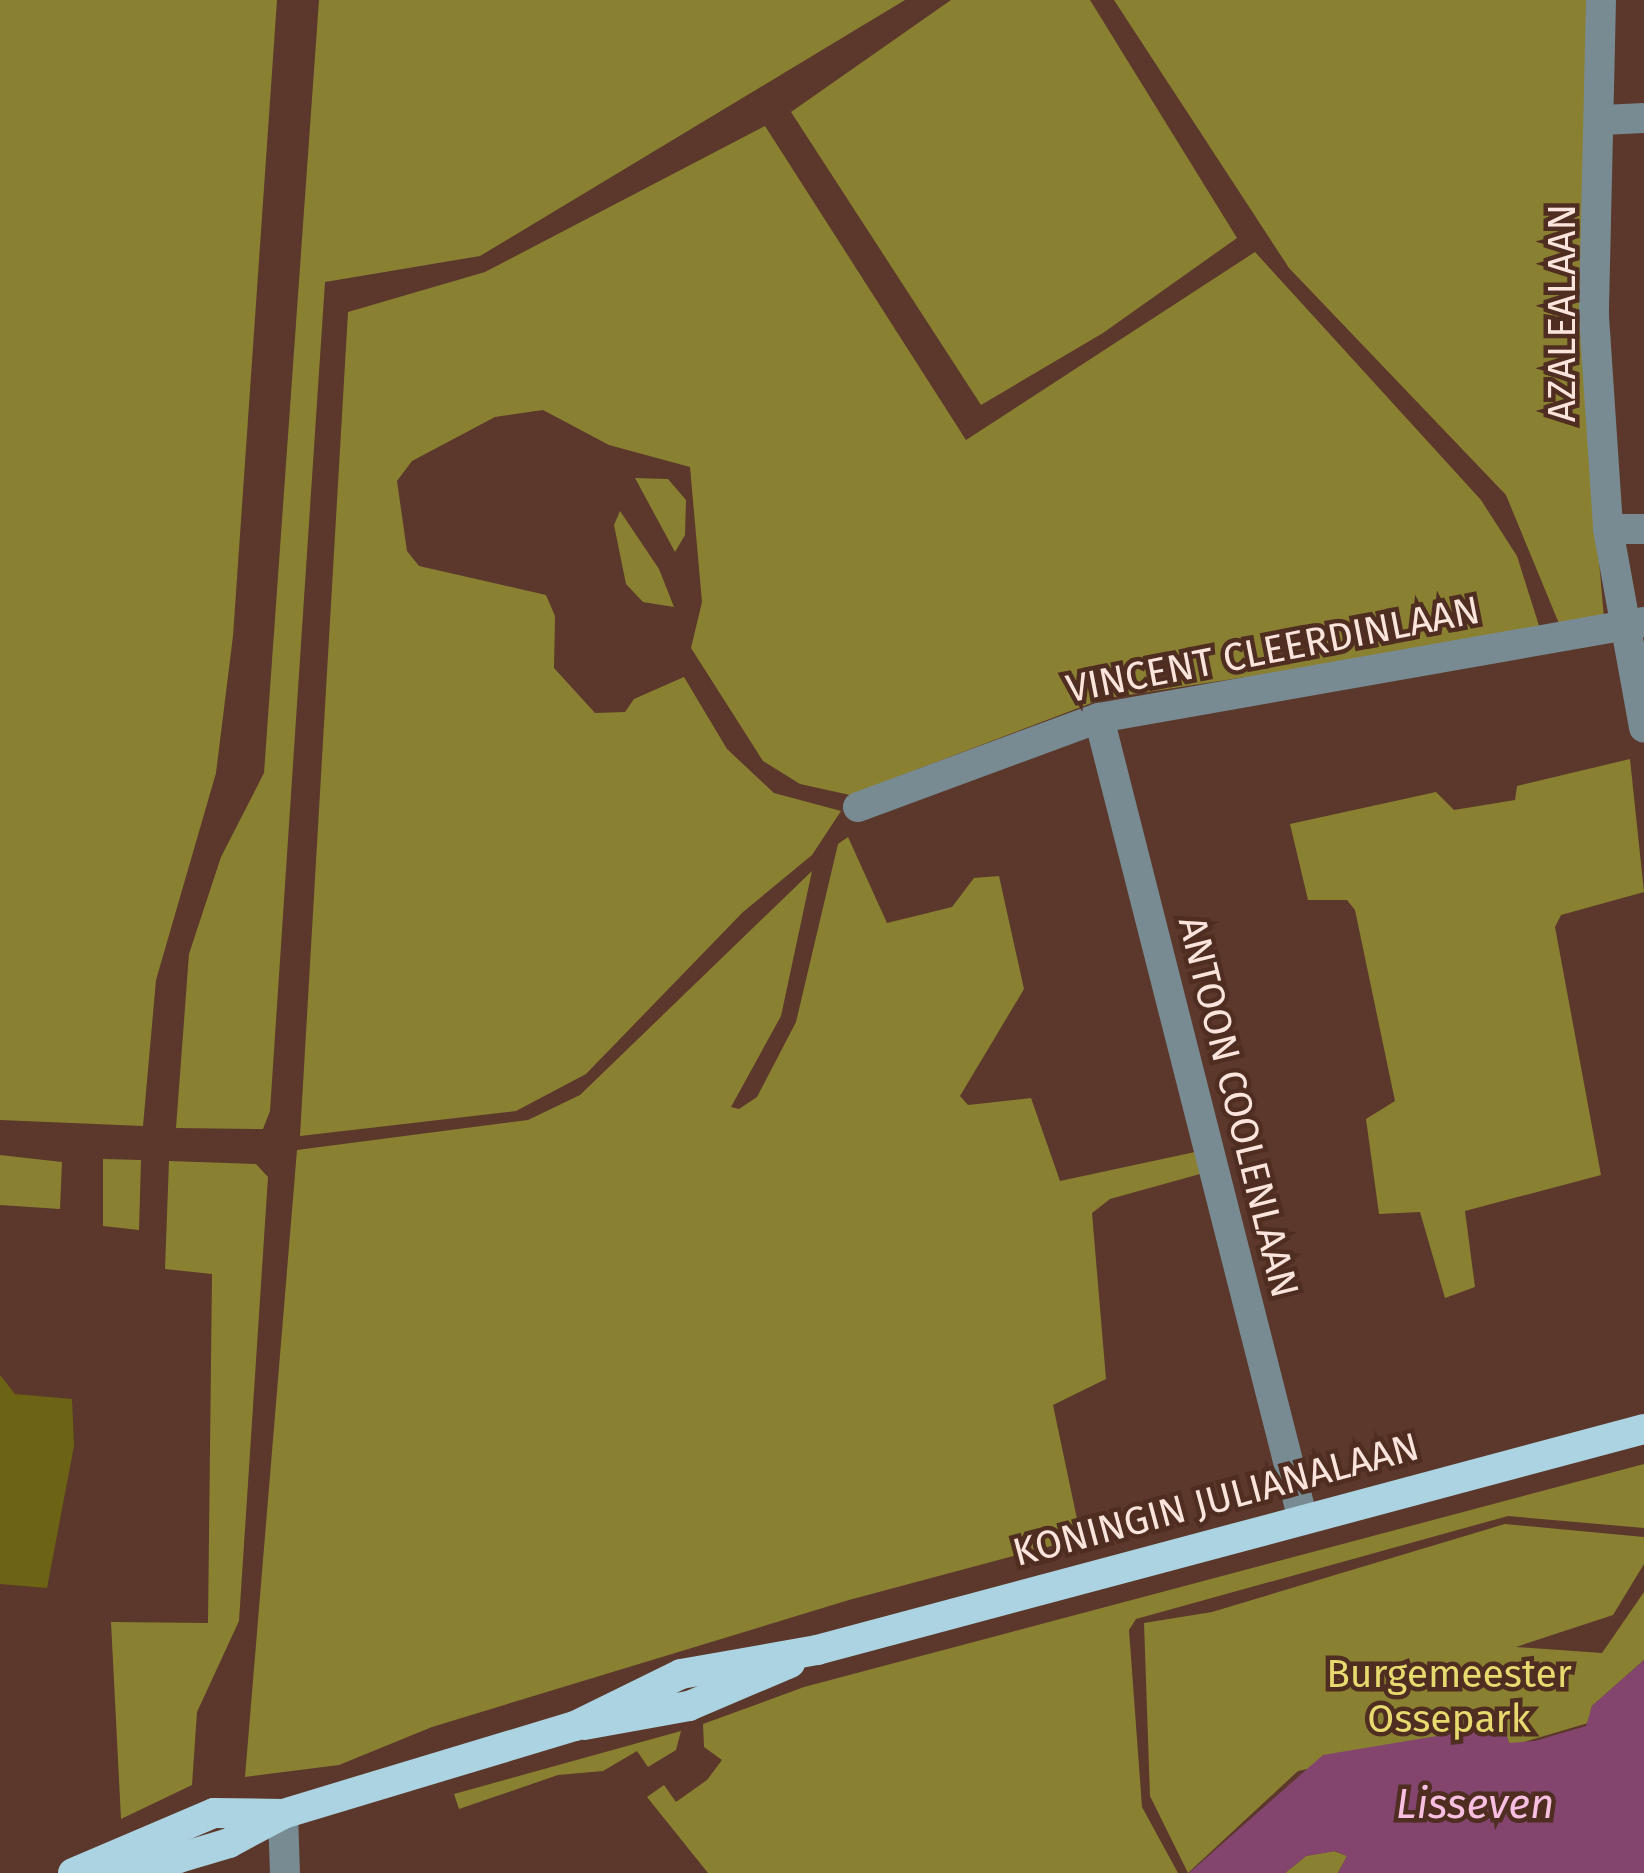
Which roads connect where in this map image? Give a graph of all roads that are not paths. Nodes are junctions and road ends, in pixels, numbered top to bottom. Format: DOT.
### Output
graph roads {
  1 [pos="1600,0"];
  2 [pos="1644,118"];
  3 [pos="1603,120"];
  4 [pos="1608,529"];
  5 [pos="1644,529"];
  6 [pos="1634,623"];
  7 [pos="1099,718"];
  8 [pos="1644,728"];
  9 [pos="858,807"];
  10 [pos="1642,1429"];
  11 [pos="1302,1516"];
  12 [pos="283,1814"];
  13 [pos="83,1870"];
  14 [pos="285,1873"];
  1 -- 3 [label="street, AZALEALAAN"];
  2 -- 3 [label="street"];
  3 -- 4 [label="street, AZALEALAAN"];
  4 -- 5 [label="street"];
  4 -- 6 [label="street, AZALEALAAN"];
  6 -- 7 [label="street, VINCENT CLEERDINLAAN"];
  6 -- 8 [label="street, AZALEALAAN"];
  7 -- 9 [label="street, VINCENT CLEERDINLAAN"];
  7 -- 11 [label="street, ANTOON COOLENLAAN"];
  10 -- 11 [label="main road, KONINGIN JULIANALAAN"];
  11 -- 12 [label="main road, KONINGIN JULIANALAAN"];
  12 -- 13 [label="main road, KONINGIN JULIANALAAN"];
  12 -- 14 [label="street"];
}
